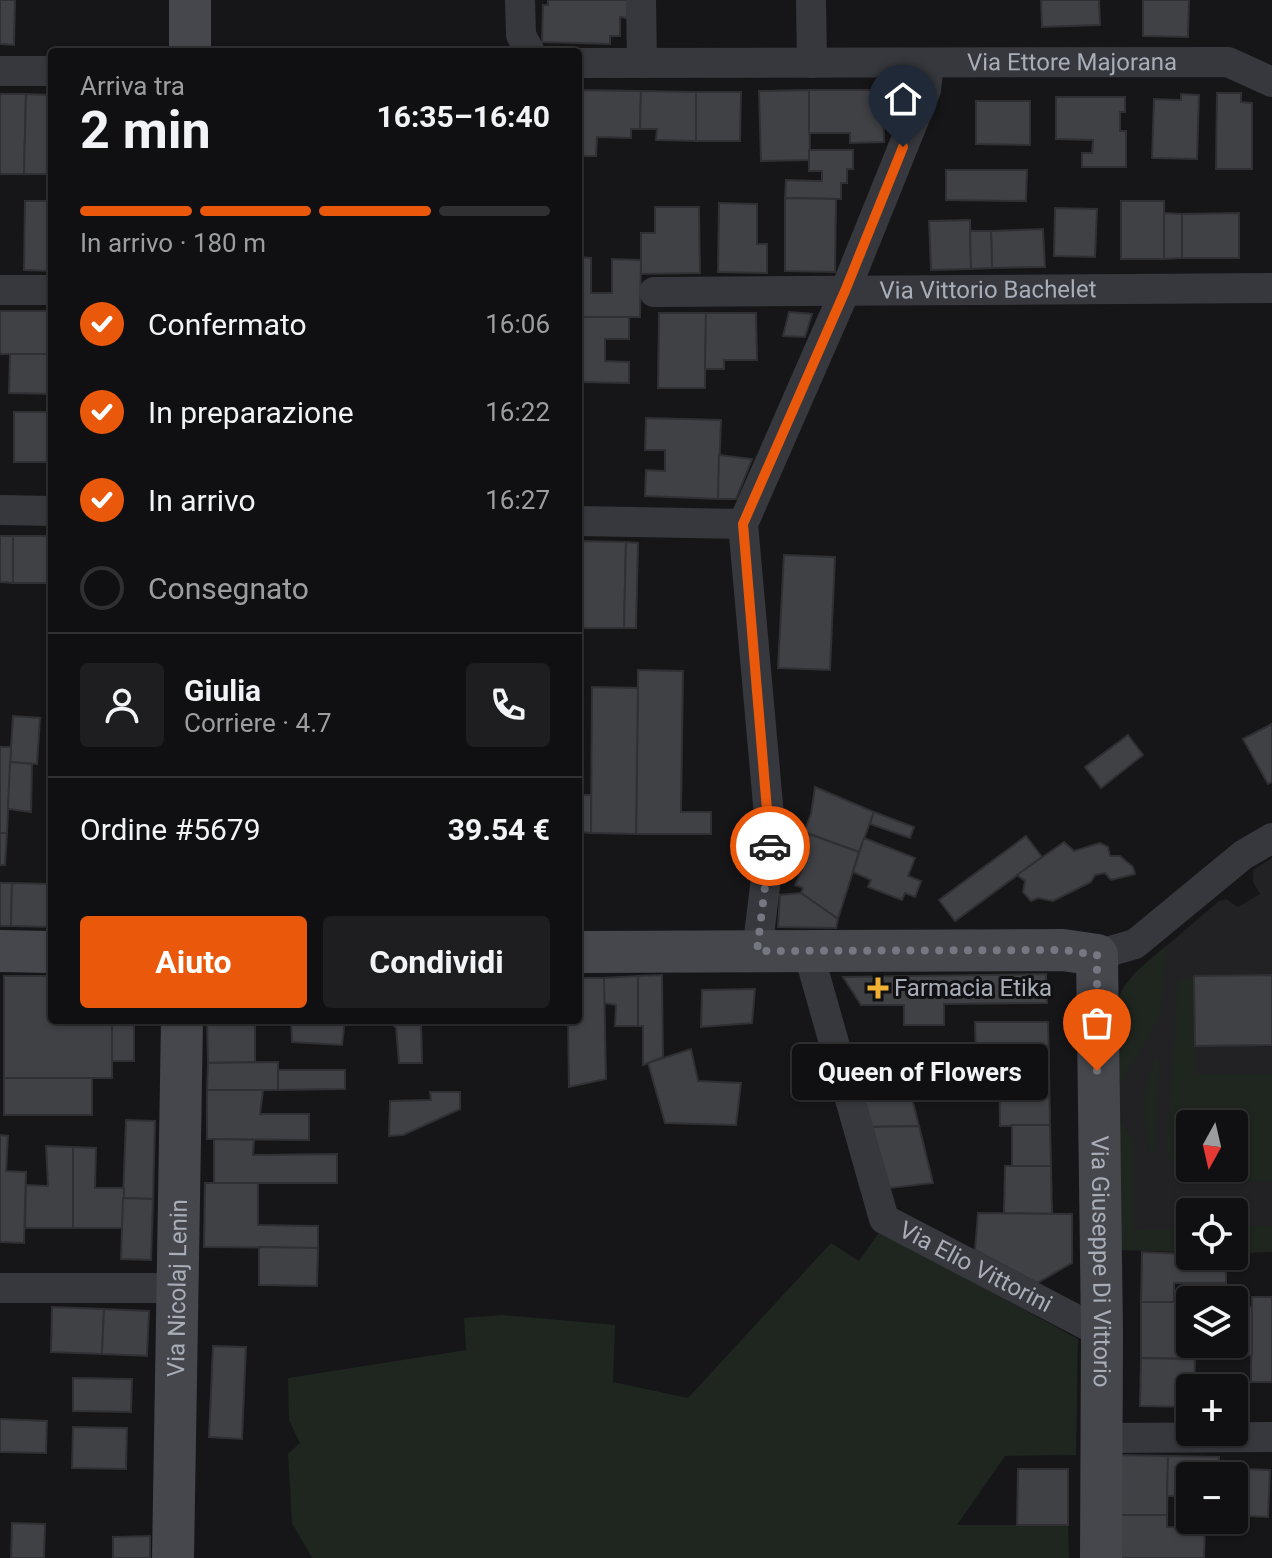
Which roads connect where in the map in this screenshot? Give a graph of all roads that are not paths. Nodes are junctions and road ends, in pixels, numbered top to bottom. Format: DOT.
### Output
graph roads {
  1 [pos="190,0"];
  2 [pos="520,0"];
  3 [pos="641,0"];
  4 [pos="811,0"];
  5 [pos="190,48"];
  6 [pos="528,48"];
  7 [pos="582,63"];
  8 [pos="642,63"];
  9 [pos="812,63"];
  10 [pos="929,63"];
  11 [pos="0,71"];
  12 [pos="48,71"];
  13 [pos="1272,82"];
  14 [pos="1272,288"];
  15 [pos="0,290"];
  16 [pos="48,290"];
  17 [pos="845,291"];
  18 [pos="654,292"];
  19 [pos="0,510"];
  20 [pos="48,511"];
  21 [pos="582,521"];
  22 [pos="743,524"];
  23 [pos="1272,838"];
  24 [pos="0,951"];
  25 [pos="757,951"];
  26 [pos="808,951"];
  27 [pos="48,952"];
  28 [pos="582,952"];
  29 [pos="1097,955"];
  30 [pos="182,1024"];
  31 [pos="0,1288"];
  32 [pos="179,1288"];
  33 [pos="1102,1333"];
  34 [pos="1272,1437"];
  35 [pos="1101,1438"];
  36 [pos="173,1558"];
  37 [pos="1101,1558"];
  1 -- 5 [label="street"];
  2 -- 6 [label="street"];
  3 -- 8 [label="street"];
  4 -- 9 [label="street"];
  7 -- 8 [label="street, Via Ettore Majorana"];
  8 -- 9 [label="street, Via Ettore Majorana"];
  9 -- 10 [label="street, Via Ettore Majorana"];
  10 -- 13 [label="street, Via Ettore Majorana"];
  10 -- 17 [label="street"];
  11 -- 12 [label="street"];
  14 -- 17 [label="street, Via Vittorio Bachelet"];
  15 -- 16 [label="street"];
  17 -- 18 [label="street, Via Vittorio Bachelet"];
  17 -- 22 [label="street"];
  19 -- 20 [label="street"];
  21 -- 22 [label="street"];
  22 -- 25 [label="street"];
  23 -- 29 [label="street"];
  24 -- 27 [label="street"];
  25 -- 26 [label="street"];
  25 -- 28 [label="street"];
  26 -- 29 [label="street"];
  26 -- 33 [label="street, Via Elio Vittorini"];
  29 -- 33 [label="street, Via Giuseppe Di Vittorio"];
  30 -- 32 [label="street, Via Nicolaj Lenin"];
  31 -- 32 [label="street"];
  32 -- 36 [label="street, Via Nicolaj Lenin"];
  33 -- 35 [label="street, Via Giuseppe Di Vittorio"];
  34 -- 35 [label="street"];
  35 -- 37 [label="street, Via Giuseppe Di Vittorio"];
}
